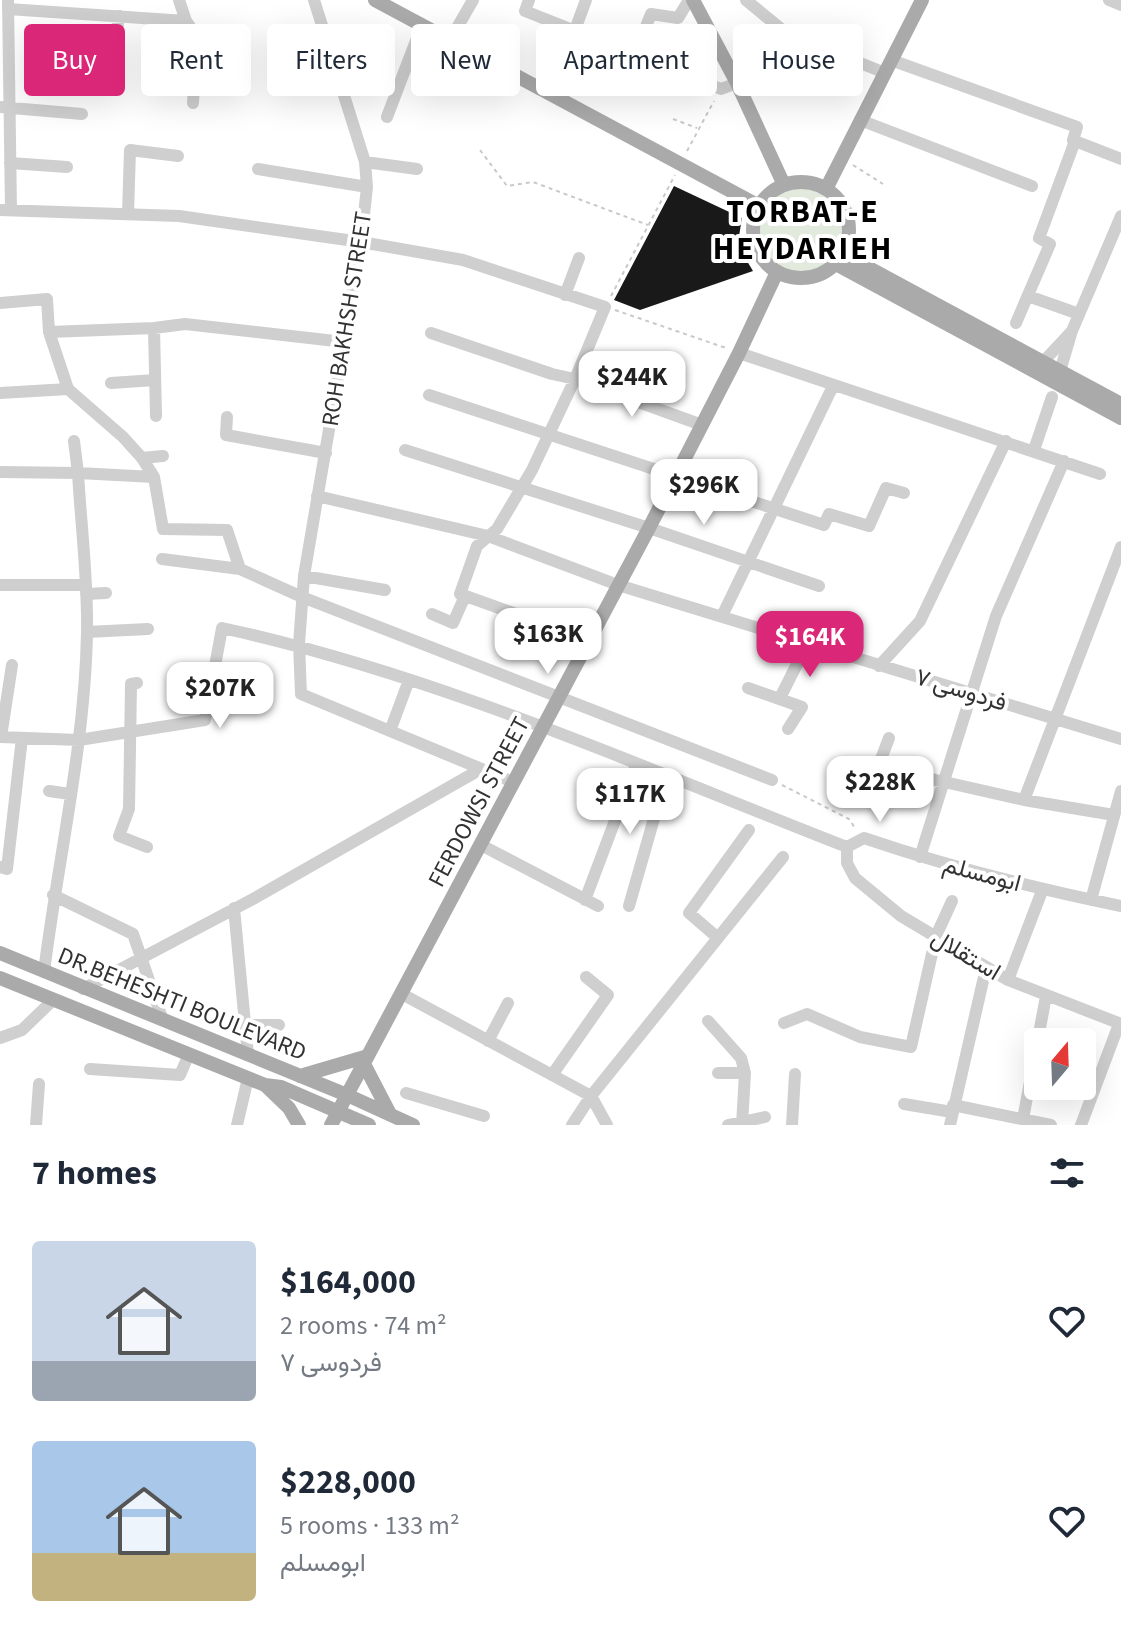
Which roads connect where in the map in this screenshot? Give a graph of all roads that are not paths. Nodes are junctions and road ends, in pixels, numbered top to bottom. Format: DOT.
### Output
graph roads {
  1 [pos="179,0"];
  2 [pos="314,0"];
  3 [pos="473,0"];
  4 [pos="529,0"];
  5 [pos="586,0"];
  6 [pos="691,0"];
  7 [pos="746,0"];
  8 [pos="922,0"];
  9 [pos="1109,0"];
  10 [pos="381,2"];
  11 [pos="8,5"];
  12 [pos="1121,5"];
  13 [pos="119,16"];
  14 [pos="186,21"];
  15 [pos="118,24"];
  16 [pos="420,24"];
  17 [pos="459,24"];
  18 [pos="559,24"];
  19 [pos="577,24"];
  20 [pos="647,24"];
  21 [pos="411,54"];
  22 [pos="888,66"];
  23 [pos="4,70"];
  24 [pos="733,76"];
  25 [pos="520,77"];
  26 [pos="743,96"];
  27 [pos="193,103"];
  28 [pos="4,107"];
  29 [pos="82,114"];
  30 [pos="387,117"];
  31 [pos="860,120"];
  32 [pos="5,140"];
  33 [pos="1075,141"];
  34 [pos="178,156"];
  35 [pos="1121,159"];
  36 [pos="365,162"];
  37 [pos="10,163"];
  38 [pos="67,167"];
  39 [pos="777,168"];
  40 [pos="258,169"];
  41 [pos="417,169"];
  42 [pos="784,185"];
  43 [pos="1032,186"];
  44 [pos="367,187"];
  45 [pos="826,189"];
  46 [pos="740,195"];
  47 [pos="759,206"];
  48 [pos="5,210"];
  49 [pos="128,214"];
  50 [pos="1121,216"];
  51 [pos="361,242"];
  52 [pos="579,258"];
  53 [pos="839,259"];
  54 [pos="777,272"];
  55 [pos="1018,282"];
  56 [pos="1030,292"];
  57 [pos="565,295"];
  58 [pos="0,303"];
  59 [pos="1079,314"];
  60 [pos="1016,323"];
  61 [pos="154,328"];
  62 [pos="1072,331"];
  63 [pos="49,332"];
  64 [pos="431,333"];
  65 [pos="344,342"];
  66 [pos="739,353"];
  67 [pos="1043,362"];
  68 [pos="575,379"];
  69 [pos="155,380"];
  70 [pos="111,383"];
  71 [pos="1056,384"];
  72 [pos="833,386"];
  73 [pos="68,389"];
  74 [pos="0,393"];
  75 [pos="429,395"];
  76 [pos="1121,404"];
  77 [pos="156,416"];
  78 [pos="227,417"];
  79 [pos="1121,418"];
  80 [pos="702,425"];
  81 [pos="547,436"];
  82 [pos="74,441"];
  83 [pos="1006,441"];
  84 [pos="405,450"];
  85 [pos="1034,450"];
  86 [pos="326,453"];
  87 [pos="163,456"];
  88 [pos="142,458"];
  89 [pos="1064,461"];
  90 [pos="0,472"];
  91 [pos="78,473"];
  92 [pos="1100,474"];
  93 [pos="154,477"];
  94 [pos="675,477"];
  95 [pos="522,486"];
  96 [pos="904,493"];
  97 [pos="317,496"];
  98 [pos="773,510"];
  99 [pos="649,528"];
  100 [pos="488,536"];
  101 [pos="1121,547"];
  102 [pos="162,559"];
  103 [pos="749,561"];
  104 [pos="240,569"];
  105 [pos="304,576"];
  106 [pos="0,585"];
  107 [pos="618,585"];
  108 [pos="819,586"];
  109 [pos="86,590"];
  110 [pos="385,590"];
  111 [pos="106,593"];
  112 [pos="465,596"];
  113 [pos="302,597"];
  114 [pos="432,614"];
  115 [pos="722,616"];
  116 [pos="148,629"];
  117 [pos="87,632"];
  118 [pos="589,640"];
  119 [pos="299,644"];
  120 [pos="807,644"];
  121 [pos="12,665"];
  122 [pos="879,666"];
  123 [pos="409,680"];
  124 [pos="137,683"];
  125 [pos="748,688"];
  126 [pos="971,693"];
  127 [pos="558,698"];
  128 [pos="780,698"];
  129 [pos="1055,719"];
  130 [pos="542,728"];
  131 [pos="788,729"];
  132 [pos="390,731"];
  133 [pos="130,733"];
  134 [pos="1,737"];
  135 [pos="22,738"];
  136 [pos="889,738"];
  137 [pos="1121,739"];
  138 [pos="79,740"];
  139 [pos="636,765"];
  140 [pos="481,769"];
  141 [pos="662,775"];
  142 [pos="772,780"];
  143 [pos="513,782"];
  144 [pos="942,783"];
  145 [pos="49,791"];
  146 [pos="1121,791"];
  147 [pos="70,794"];
  148 [pos="1024,800"];
  149 [pos="1114,815"];
  150 [pos="749,830"];
  151 [pos="481,845"];
  152 [pos="147,847"];
  153 [pos="847,847"];
  154 [pos="783,857"];
  155 [pos="920,857"];
  156 [pos="0,867"];
  157 [pos="1042,891"];
  158 [pos="53,895"];
  159 [pos="585,900"];
  160 [pos="1091,900"];
  161 [pos="952,901"];
  162 [pos="598,906"];
  163 [pos="629,906"];
  164 [pos="1121,906"];
  165 [pos="234,908"];
  166 [pos="936,936"];
  167 [pos="718,938"];
  168 [pos="0,953"];
  169 [pos="142,955"];
  170 [pos="986,968"];
  171 [pos="44,972"];
  172 [pos="586,977"];
  173 [pos="0,978"];
  174 [pos="1008,980"];
  175 [pos="83,989"];
  176 [pos="402,994"];
  177 [pos="1046,996"];
  178 [pos="53,1000"];
  179 [pos="508,1003"];
  180 [pos="162,1018"];
  181 [pos="708,1021"];
  182 [pos="784,1023"];
  183 [pos="1120,1024"];
  184 [pos="247,1025"];
  185 [pos="279,1025"];
  186 [pos="0,1038"];
  187 [pos="488,1041"];
  188 [pos="189,1054"];
  189 [pos="248,1055"];
  190 [pos="366,1060"];
  191 [pos="90,1069"];
  192 [pos="718,1073"];
  193 [pos="745,1073"];
  194 [pos="795,1074"];
  195 [pos="552,1075"];
  196 [pos="243,1076"];
  197 [pos="300,1076"];
  198 [pos="39,1084"];
  199 [pos="265,1085"];
  200 [pos="406,1093"];
  201 [pos="347,1095"];
  202 [pos="591,1096"];
  203 [pos="904,1104"];
  204 [pos="952,1114"];
  205 [pos="390,1115"];
  206 [pos="484,1116"];
  207 [pos="765,1117"];
  208 [pos="335,1118"];
  209 [pos="792,1119"];
  210 [pos="1023,1119"];
  211 [pos="743,1123"];
  212 [pos="36,1125"];
  213 [pos="237,1125"];
  214 [pos="299,1125"];
  215 [pos="369,1125"];
  216 [pos="413,1125"];
  217 [pos="572,1125"];
  218 [pos="607,1125"];
  219 [pos="728,1125"];
  220 [pos="1051,1125"];
  221 [pos="1081,1125"];
  1 -- 14 [label="street"];
  2 -- 36 [label="street, ROH BAKHSH STREET"];
  3 -- 17 [label="street"];
  4 -- 18 [label="street"];
  5 -- 19 [label="street"];
  6 -- 20 [label="street"];
  6 -- 24 [label="main road"];
  7 -- 22 [label="street"];
  8 -- 22 [label="main road"];
  9 -- 12 [label="street"];
  10 -- 16 [label="main road"];
  11 -- 13 [label="street"];
  11 -- 23 [label="street"];
  13 -- 14 [label="street"];
  13 -- 15 [label="street"];
  14 -- 27 [label="street"];
  21 -- 30 [label="street"];
  22 -- 31 [label="main road"];
  22 -- 33 [label="street"];
  23 -- 28 [label="street"];
  25 -- 46 [label="main road"];
  26 -- 39 [label="main road"];
  28 -- 29 [label="street"];
  28 -- 32 [label="street"];
  31 -- 43 [label="street"];
  31 -- 45 [label="main road"];
  32 -- 37 [label="street"];
  33 -- 35 [label="street"];
  33 -- 56 [label="street"];
  34 -- 49 [label="street"];
  36 -- 41 [label="street"];
  36 -- 44 [label="street, ROH BAKHSH STREET"];
  37 -- 38 [label="street"];
  37 -- 48 [label="street"];
  39 -- 42 [label="main road"];
  39 -- 46 [label="main road"];
  40 -- 44 [label="street"];
  42 -- 45 [label="main road"];
  42 -- 47 [label="main road"];
  44 -- 51 [label="street, ROH BAKHSH STREET"];
  45 -- 53 [label="main road"];
  46 -- 47 [label="main road"];
  47 -- 54 [label="main road"];
  48 -- 49 [label="street"];
  49 -- 51 [label="street"];
  50 -- 59 [label="street"];
  51 -- 57 [label="street"];
  51 -- 65 [label="street, ROH BAKHSH STREET"];
  52 -- 57 [label="street"];
  53 -- 54 [label="main road"];
  53 -- 67 [label="main road"];
  53 -- 71 [label="main road"];
  54 -- 66 [label="main road, FERDOWSI STREET"];
  55 -- 56 [label="street"];
  56 -- 59 [label="street"];
  56 -- 60 [label="street"];
  57 -- 68 [label="street"];
  58 -- 63 [label="street"];
  59 -- 62 [label="street"];
  61 -- 63 [label="street"];
  61 -- 65 [label="street"];
  61 -- 69 [label="street"];
  62 -- 67 [label="street"];
  62 -- 71 [label="street"];
  63 -- 73 [label="street"];
  64 -- 68 [label="street"];
  65 -- 86 [label="street, ROH BAKHSH STREET"];
  66 -- 72 [label="street"];
  66 -- 80 [label="main road, FERDOWSI STREET"];
  67 -- 71 [label="main road"];
  68 -- 80 [label="street"];
  68 -- 81 [label="street"];
  69 -- 70 [label="street"];
  69 -- 77 [label="street"];
  71 -- 76 [label="main road"];
  71 -- 79 [label="main road"];
  71 -- 85 [label="street"];
  72 -- 83 [label="street"];
  72 -- 98 [label="street"];
  73 -- 74 [label="street"];
  73 -- 88 [label="street"];
  75 -- 81 [label="street"];
  78 -- 86 [label="street"];
  80 -- 94 [label="main road, FERDOWSI STREET"];
  81 -- 94 [label="street"];
  81 -- 95 [label="street"];
  82 -- 91 [label="street"];
  83 -- 85 [label="street"];
  83 -- 122 [label="street"];
  84 -- 95 [label="street"];
  85 -- 89 [label="street"];
  86 -- 97 [label="street, ROH BAKHSH STREET"];
  87 -- 88 [label="street"];
  88 -- 93 [label="street"];
  89 -- 92 [label="street"];
  89 -- 126 [label="street"];
  90 -- 91 [label="street"];
  91 -- 93 [label="street"];
  91 -- 109 [label="street"];
  93 -- 104 [label="street"];
  94 -- 98 [label="street"];
  94 -- 99 [label="main road, FERDOWSI STREET"];
  95 -- 99 [label="street"];
  95 -- 100 [label="street"];
  96 -- 98 [label="street"];
  97 -- 100 [label="street, فردوسی ۷"];
  97 -- 105 [label="street, ROH BAKHSH STREET"];
  98 -- 103 [label="street"];
  99 -- 103 [label="street"];
  99 -- 107 [label="main road, FERDOWSI STREET"];
  100 -- 107 [label="street, فردوسی ۷"];
  100 -- 112 [label="street"];
  101 -- 129 [label="street"];
  102 -- 104 [label="street"];
  103 -- 108 [label="street"];
  103 -- 115 [label="street"];
  104 -- 113 [label="street"];
  105 -- 110 [label="street"];
  105 -- 113 [label="street, ROH BAKHSH STREET"];
  106 -- 109 [label="street"];
  107 -- 115 [label="street, فردوسی ۷"];
  107 -- 118 [label="main road, FERDOWSI STREET"];
  109 -- 111 [label="street"];
  109 -- 117 [label="street"];
  112 -- 114 [label="street"];
  112 -- 118 [label="street"];
  113 -- 119 [label="street, ROH BAKHSH STREET"];
  113 -- 127 [label="street"];
  115 -- 120 [label="street, فردوسی ۷"];
  116 -- 117 [label="street"];
  117 -- 138 [label="street"];
  118 -- 127 [label="main road, FERDOWSI STREET"];
  119 -- 123 [label="street"];
  119 -- 132 [label="street, ROH BAKHSH STREET"];
  119 -- 133 [label="street"];
  120 -- 122 [label="street, فردوسی ۷"];
  120 -- 128 [label="street"];
  121 -- 134 [label="street"];
  122 -- 126 [label="street, فردوسی ۷"];
  123 -- 130 [label="street"];
  123 -- 132 [label="street"];
  124 -- 133 [label="street"];
  125 -- 128 [label="street"];
  126 -- 129 [label="street, فردوسی ۷"];
  126 -- 144 [label="street"];
  127 -- 130 [label="main road, FERDOWSI STREET"];
  127 -- 142 [label="street"];
  128 -- 131 [label="street"];
  129 -- 137 [label="street, فردوسی ۷"];
  129 -- 148 [label="street"];
  130 -- 139 [label="street"];
  130 -- 143 [label="main road, FERDOWSI STREET"];
  132 -- 140 [label="street"];
  133 -- 138 [label="street"];
  133 -- 152 [label="street"];
  134 -- 135 [label="street"];
  135 -- 138 [label="street"];
  135 -- 156 [label="street"];
  136 -- 144 [label="street"];
  138 -- 147 [label="street"];
  139 -- 141 [label="street"];
  139 -- 159 [label="street"];
  140 -- 143 [label="street"];
  140 -- 165 [label="street"];
  141 -- 153 [label="street"];
  141 -- 163 [label="street"];
  143 -- 151 [label="main road, FERDOWSI STREET"];
  144 -- 148 [label="street"];
  144 -- 155 [label="street"];
  145 -- 147 [label="street"];
  146 -- 149 [label="street"];
  147 -- 158 [label="street"];
  148 -- 149 [label="street"];
  149 -- 160 [label="street"];
  150 -- 167 [label="street"];
  151 -- 159 [label="street"];
  151 -- 176 [label="main road, FERDOWSI STREET"];
  153 -- 155 [label="street, ابومسلم"];
  153 -- 166 [label="street, استقلال"];
  154 -- 167 [label="street"];
  155 -- 157 [label="street, ابومسلم"];
  157 -- 160 [label="street, ابومسلم"];
  157 -- 174 [label="street"];
  158 -- 169 [label="street"];
  158 -- 171 [label="street"];
  159 -- 162 [label="street"];
  160 -- 164 [label="street, ابومسلم"];
  161 -- 166 [label="street"];
  165 -- 169 [label="street"];
  165 -- 184 [label="street"];
  166 -- 170 [label="street, استقلال"];
  166 -- 182 [label="street"];
  167 -- 202 [label="street"];
  168 -- 171 [label="main road, DR.BEHESHTI BOULEVARD"];
  169 -- 175 [label="street"];
  169 -- 180 [label="street"];
  170 -- 174 [label="street, استقلال"];
  170 -- 204 [label="street"];
  171 -- 175 [label="main road, DR.BEHESHTI BOULEVARD"];
  172 -- 195 [label="street"];
  173 -- 178 [label="main road, DR.BEHESHTI BOULEVARD"];
  174 -- 177 [label="street, استقلال"];
  175 -- 180 [label="main road, DR.BEHESHTI BOULEVARD"];
  176 -- 187 [label="street"];
  176 -- 190 [label="main road, FERDOWSI STREET"];
  177 -- 183 [label="street, استقلال"];
  177 -- 210 [label="street"];
  178 -- 186 [label="street"];
  178 -- 188 [label="main road, DR.BEHESHTI BOULEVARD"];
  179 -- 187 [label="street"];
  180 -- 189 [label="main road, DR.BEHESHTI BOULEVARD"];
  181 -- 193 [label="street"];
  183 -- 221 [label="street"];
  184 -- 185 [label="street"];
  184 -- 189 [label="street"];
  187 -- 195 [label="street"];
  188 -- 191 [label="street"];
  188 -- 196 [label="main road, DR.BEHESHTI BOULEVARD"];
  189 -- 196 [label="main road"];
  189 -- 197 [label="main road, DR.BEHESHTI BOULEVARD"];
  190 -- 197 [label="main road"];
  190 -- 201 [label="main road, FERDOWSI STREET"];
  190 -- 205 [label="main road"];
  192 -- 193 [label="street"];
  193 -- 211 [label="street"];
  194 -- 209 [label="street"];
  195 -- 202 [label="street"];
  196 -- 199 [label="main road, DR.BEHESHTI BOULEVARD"];
  196 -- 213 [label="street"];
  197 -- 201 [label="main road, DR.BEHESHTI BOULEVARD"];
  198 -- 212 [label="street"];
  199 -- 208 [label="main road, DR.BEHESHTI BOULEVARD"];
  199 -- 214 [label="main road"];
  200 -- 206 [label="street"];
  201 -- 205 [label="main road, DR.BEHESHTI BOULEVARD"];
  201 -- 208 [label="main road, FERDOWSI STREET"];
  202 -- 217 [label="street"];
  202 -- 218 [label="street"];
  203 -- 204 [label="street"];
  204 -- 210 [label="street"];
  205 -- 216 [label="main road, DR.BEHESHTI BOULEVARD"];
  207 -- 211 [label="street"];
  208 -- 215 [label="main road, DR.BEHESHTI BOULEVARD"];
  210 -- 220 [label="street"];
  211 -- 219 [label="street"];
}
